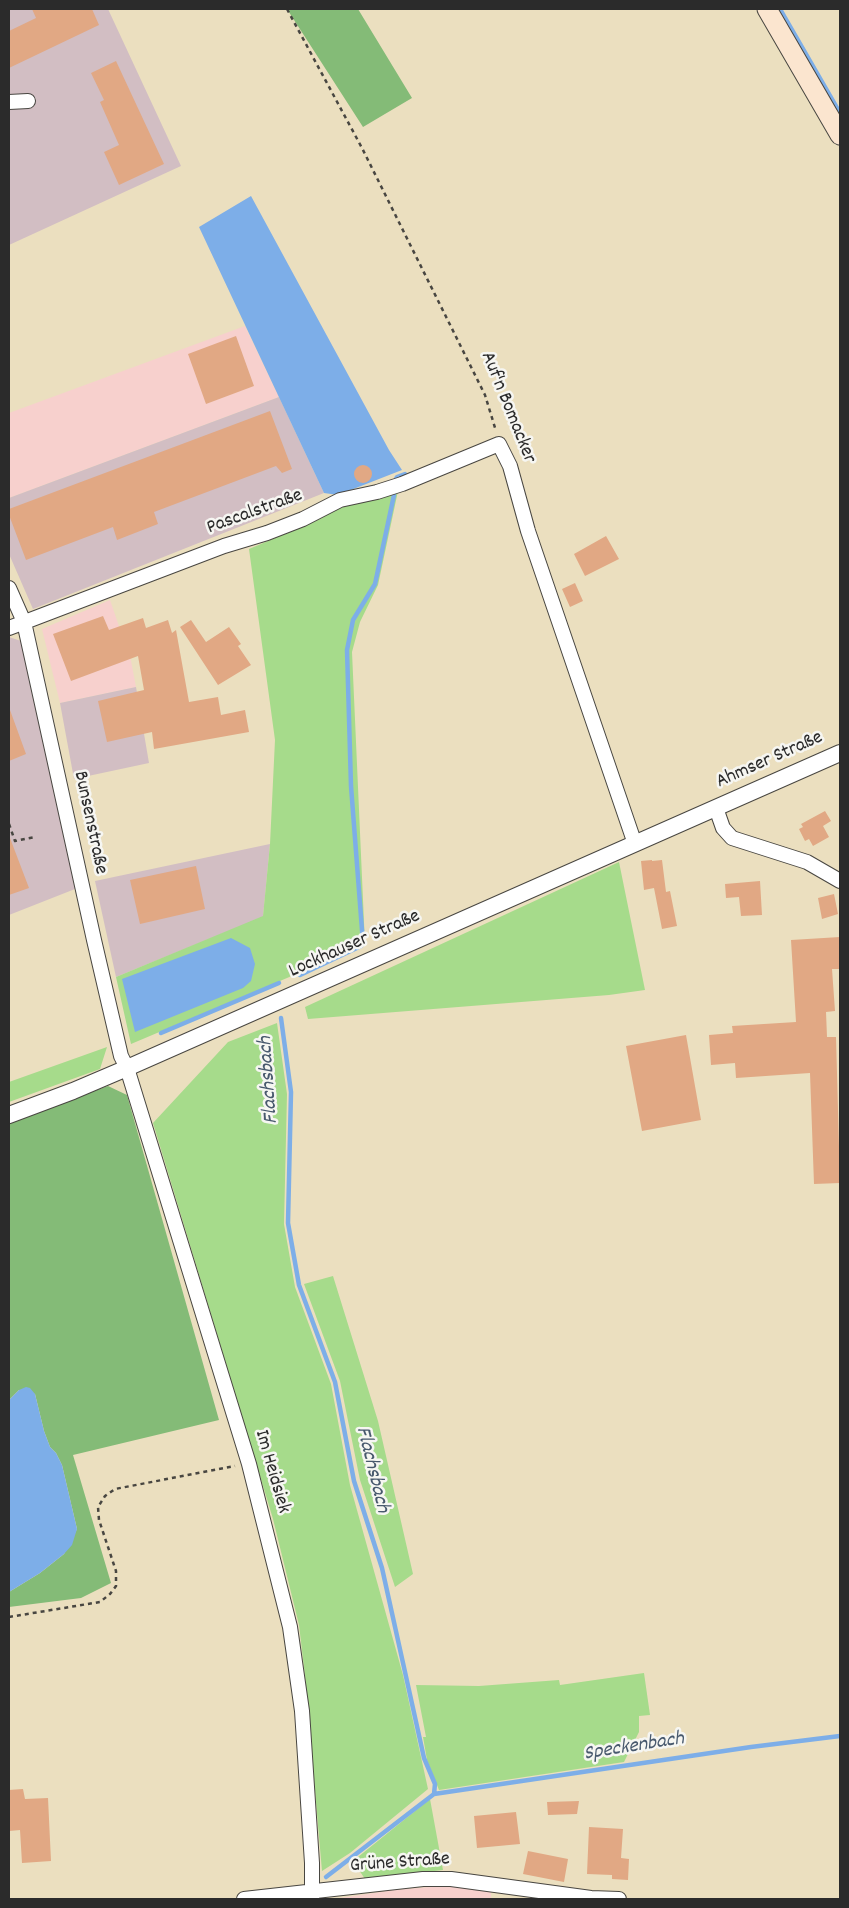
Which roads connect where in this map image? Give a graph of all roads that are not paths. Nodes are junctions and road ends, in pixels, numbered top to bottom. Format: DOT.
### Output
graph roads {
  1 [pos="767,9"];
  2 [pos="28,101"];
  3 [pos="9,102"];
  4 [pos="840,135"];
  5 [pos="499,444"];
  6 [pos="9,588"];
  7 [pos="24,622"];
  8 [pos="9,628"];
  9 [pos="840,753"];
  10 [pos="716,808"];
  11 [pos="635,844"];
  12 [pos="840,880"];
  13 [pos="127,1068"];
  14 [pos="9,1114"];
  15 [pos="312,1896"];
  16 [pos="244,1899"];
  17 [pos="619,1899"];
  1 -- 4 [label="main road"];
  2 -- 3 [label="street"];
  5 -- 7 [label="street, Pascalstraße"];
  5 -- 11 [label="street, Auf'n Bomacker"];
  6 -- 7 [label="street, Bunsenstraße"];
  7 -- 8 [label="street, Pascalstraße"];
  7 -- 13 [label="street, Bunsenstraße"];
  9 -- 10 [label="street, Ahmser Straße"];
  10 -- 11 [label="street, Lockhauser Straße"];
  10 -- 12 [label="street"];
  11 -- 13 [label="street, Lockhauser Straße"];
  13 -- 14 [label="street, Lockhauser Straße"];
  13 -- 15 [label="street, Im Heidsiek"];
  15 -- 16 [label="street, Grüne Straße"];
  15 -- 17 [label="street, Grüne Straße"];
}
